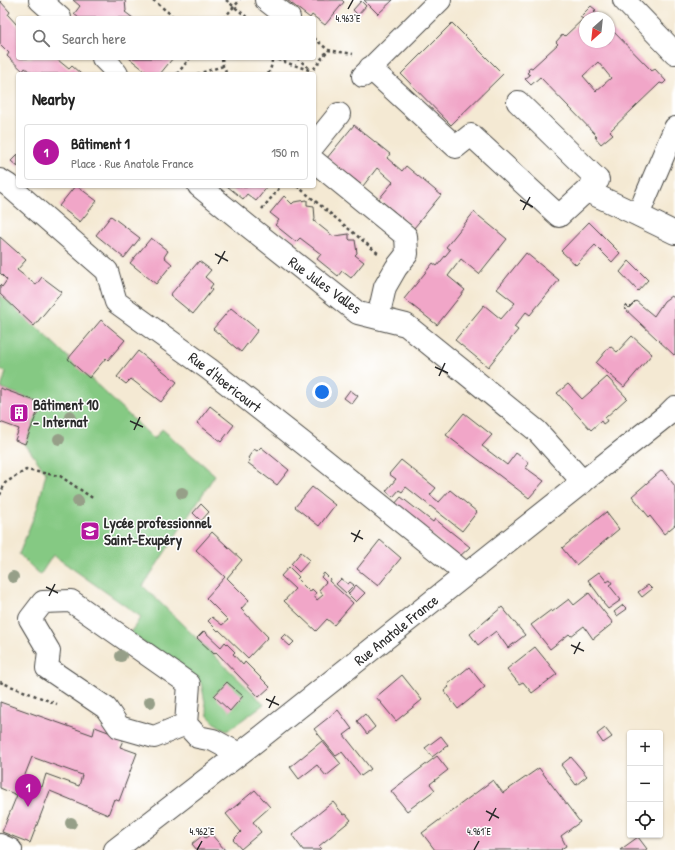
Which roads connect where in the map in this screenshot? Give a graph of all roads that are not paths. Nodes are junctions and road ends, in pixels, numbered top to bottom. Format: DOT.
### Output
graph roads {
  1 [pos="40,0"];
  2 [pos="266,0"];
  3 [pos="440,0"];
  4 [pos="624,0"];
  5 [pos="58,16"];
  6 [pos="286,16"];
  7 [pos="675,53"];
  8 [pos="105,60"];
  9 [pos="115,72"];
  10 [pos="518,102"];
  11 [pos="339,114"];
  12 [pos="675,128"];
  13 [pos="316,143"];
  14 [pos="316,163"];
  15 [pos="0,180"];
  16 [pos="201,188"];
  17 [pos="586,191"];
  18 [pos="638,215"];
  19 [pos="675,233"];
  20 [pos="378,318"];
  21 [pos="675,407"];
  22 [pos="583,482"];
  23 [pos="466,574"];
  24 [pos="186,724"];
  25 [pos="239,754"];
  26 [pos="0,845"];
  27 [pos="11,850"];
  28 [pos="115,850"];
  1 -- 5 [label="street"];
  2 -- 6 [label="street"];
  3 -- 17 [label="street"];
  4 -- 7 [label="street"];
  8 -- 9 [label="street"];
  10 -- 17 [label="street"];
  11 -- 13 [label="street"];
  12 -- 18 [label="street"];
  14 -- 20 [label="street"];
  15 -- 23 [label="street, Rue d'Hoericourt"];
  16 -- 20 [label="street, Rue Jules Valles"];
  17 -- 18 [label="street"];
  18 -- 19 [label="street"];
  20 -- 22 [label="street, Rue Jules Valles"];
  21 -- 22 [label="street, Rue Anatole France"];
  22 -- 23 [label="street, Rue Anatole France"];
  23 -- 25 [label="street, Rue Anatole France"];
  24 -- 24 [label="street"];
  24 -- 25 [label="street"];
  25 -- 28 [label="street, Rue Anatole France"];
  26 -- 27 [label="street"];
}
